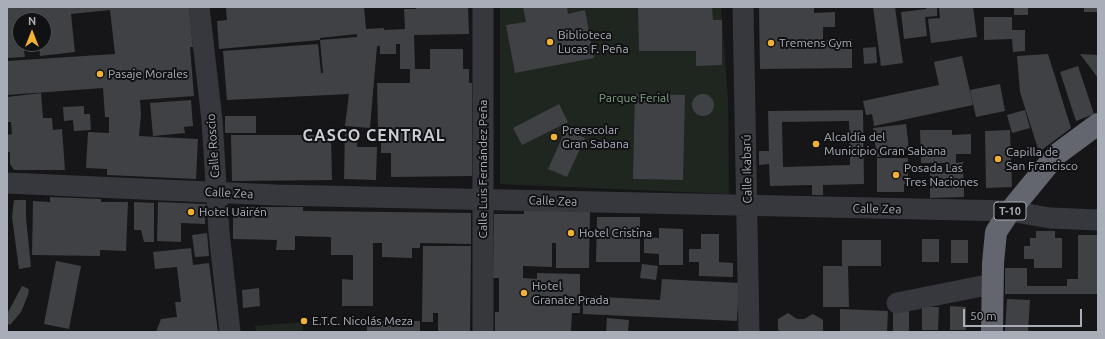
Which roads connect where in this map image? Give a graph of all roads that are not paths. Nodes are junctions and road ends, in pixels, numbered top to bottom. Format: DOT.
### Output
graph roads {
  1 [pos="199,7"];
  2 [pos="483,7"];
  3 [pos="743,7"];
  4 [pos="1098,124"];
  5 [pos="7,183"];
  6 [pos="216,192"];
  7 [pos="482,199"];
  8 [pos="747,206"];
  9 [pos="1010,211"];
  10 [pos="1098,220"];
  11 [pos="992,284"];
  12 [pos="897,303"];
  13 [pos="230,332"];
  14 [pos="483,332"];
  15 [pos="749,332"];
  16 [pos="992,332"];
  1 -- 6 [label="street, Calle Roscio"];
  2 -- 7 [label="street, Calle Luis Fernández Peña"];
  3 -- 8 [label="street, Calle Ikabarú"];
  4 -- 9 [label="highway, T-10"];
  5 -- 6 [label="street, Calle Zea"];
  6 -- 7 [label="street, Calle Zea"];
  6 -- 13 [label="street, Calle Roscio"];
  7 -- 8 [label="street, Calle Zea"];
  7 -- 14 [label="street, Calle Luis Fernández Peña"];
  8 -- 9 [label="street, Calle Zea"];
  8 -- 15 [label="street, Calle Ikabarú"];
  9 -- 10 [label="street, Calle Zea"];
  9 -- 11 [label="highway, T-10"];
  11 -- 12 [label="street"];
  11 -- 16 [label="highway, T-10"];
}
